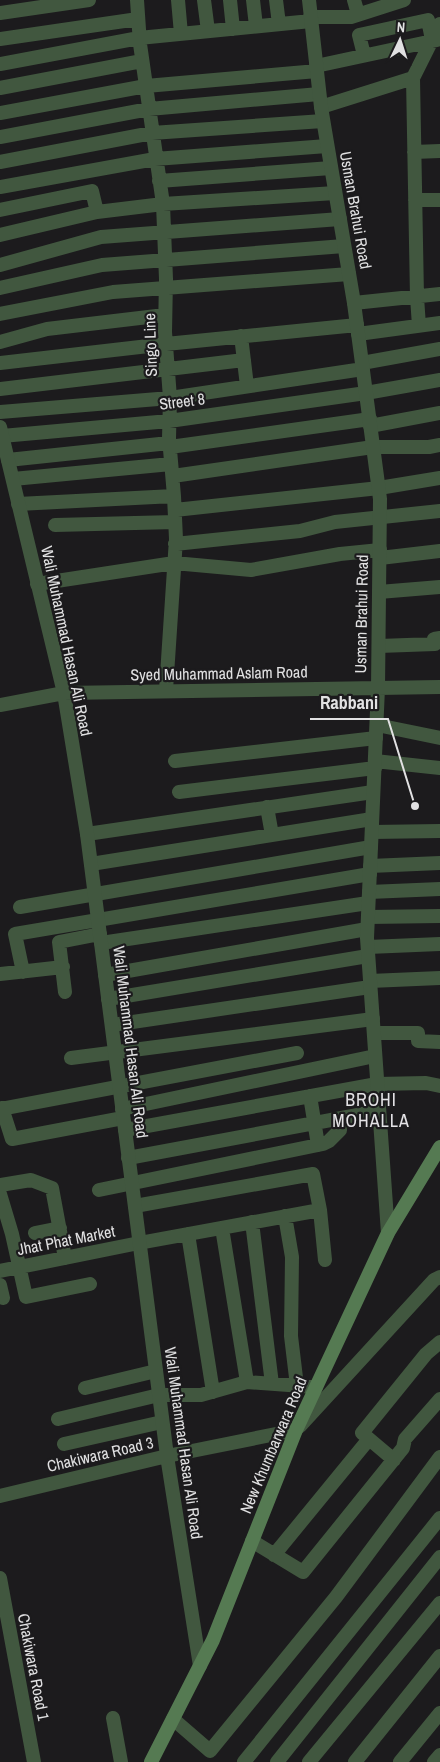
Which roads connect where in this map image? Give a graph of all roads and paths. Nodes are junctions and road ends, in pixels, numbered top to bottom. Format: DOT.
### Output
graph roads {
  1 [pos="90,0"];
  2 [pos="137,0"];
  3 [pos="178,0"];
  4 [pos="204,0"];
  5 [pos="230,0"];
  6 [pos="253,0"];
  7 [pos="276,0"];
  8 [pos="309,0"];
  9 [pos="354,0"];
  10 [pos="404,0"];
  11 [pos="0,13"];
  12 [pos="358,14"];
  13 [pos="138,19"];
  14 [pos="311,19"];
  15 [pos="279,24"];
  16 [pos="440,24"];
  17 [pos="256,26"];
  18 [pos="233,29"];
  19 [pos="208,31"];
  20 [pos="181,34"];
  21 [pos="139,38"];
  22 [pos="0,39"];
  23 [pos="436,40"];
  24 [pos="364,55"];
  25 [pos="142,61"];
  26 [pos="0,64"];
  27 [pos="316,68"];
  28 [pos="413,78"];
  29 [pos="146,86"];
  30 [pos="0,88"];
  31 [pos="321,107"];
  32 [pos="149,109"];
  33 [pos="0,113"];
  34 [pos="152,133"];
  35 [pos="0,137"];
  36 [pos="327,146"];
  37 [pos="440,151"];
  38 [pos="414,152"];
  39 [pos="155,159"];
  40 [pos="0,162"];
  41 [pos="331,168"];
  42 [pos="159,181"];
  43 [pos="0,187"];
  44 [pos="335,193"];
  45 [pos="415,200"];
  46 [pos="440,200"];
  47 [pos="163,204"];
  48 [pos="0,210"];
  49 [pos="97,212"];
  50 [pos="340,219"];
  51 [pos="164,233"];
  52 [pos="0,235"];
  53 [pos="344,246"];
  54 [pos="166,259"];
  55 [pos="0,265"];
  56 [pos="349,274"];
  57 [pos="0,288"];
  58 [pos="166,288"];
  59 [pos="440,294"];
  60 [pos="417,297"];
  61 [pos="354,303"];
  62 [pos="0,314"];
  63 [pos="166,315"];
  64 [pos="440,323"];
  65 [pos="419,326"];
  66 [pos="358,329"];
  67 [pos="241,336"];
  68 [pos="0,342"];
  69 [pos="166,344"];
  70 [pos="440,349"];
  71 [pos="244,360"];
  72 [pos="0,363"];
  73 [pos="362,366"];
  74 [pos="167,368"];
  75 [pos="440,380"];
  76 [pos="248,386"];
  77 [pos="0,389"];
  78 [pos="366,394"];
  79 [pos="170,398"];
  80 [pos="0,412"];
  81 [pos="440,413"];
  82 [pos="169,421"];
  83 [pos="370,423"];
  84 [pos="1,432"];
  85 [pos="170,445"];
  86 [pos="440,445"];
  87 [pos="373,447"];
  88 [pos="8,460"];
  89 [pos="172,470"];
  90 [pos="440,478"];
  91 [pos="12,480"];
  92 [pos="379,488"];
  93 [pos="174,496"];
  94 [pos="18,504"];
  95 [pos="440,511"];
  96 [pos="175,516"];
  97 [pos="380,518"];
  98 [pos="55,525"];
  99 [pos="176,544"];
  100 [pos="440,551"];
  101 [pos="380,554"];
  102 [pos="174,564"];
  103 [pos="37,584"];
  104 [pos="440,587"];
  105 [pos="379,592"];
  106 [pos="440,638"];
  107 [pos="379,646"];
  108 [pos="440,687"];
  109 [pos="378,688"];
  110 [pos="166,690"];
  111 [pos="64,693"];
  112 [pos="0,705"];
  113 [pos="376,731"];
  114 [pos="440,738"];
  115 [pos="175,761"];
  116 [pos="375,764"];
  117 [pos="440,768"];
  118 [pos="179,792"];
  119 [pos="373,792"];
  120 [pos="267,807"];
  121 [pos="372,825"];
  122 [pos="440,831"];
  123 [pos="87,834"];
  124 [pos="272,835"];
  125 [pos="371,846"];
  126 [pos="440,862"];
  127 [pos="91,864"];
  128 [pos="370,870"];
  129 [pos="440,889"];
  130 [pos="95,893"];
  131 [pos="369,897"];
  132 [pos="20,907"];
  133 [pos="440,916"];
  134 [pos="98,920"];
  135 [pos="367,923"];
  136 [pos="100,938"];
  137 [pos="440,944"];
  138 [pos="368,951"];
  139 [pos="63,967"];
  140 [pos="23,972"];
  141 [pos="0,974"];
  142 [pos="105,975"];
  143 [pos="440,978"];
  144 [pos="370,984"];
  145 [pos="65,992"];
  146 [pos="108,999"];
  147 [pos="112,1025"];
  148 [pos="373,1026"];
  149 [pos="440,1042"];
  150 [pos="115,1052"];
  151 [pos="297,1053"];
  152 [pos="375,1056"];
  153 [pos="276,1057"];
  154 [pos="71,1058"];
  155 [pos="280,1077"];
  156 [pos="377,1084"];
  157 [pos="119,1086"];
  158 [pos="440,1086"];
  159 [pos="310,1096"];
  160 [pos="1,1108"];
  161 [pos="379,1112"];
  162 [pos="123,1119"];
  163 [pos="338,1119"];
  164 [pos="315,1123"];
  165 [pos="318,1145"];
  166 [pos="440,1147"];
  167 [pos="128,1158"];
  168 [pos="132,1183"];
  169 [pos="0,1186"];
  170 [pos="99,1190"];
  171 [pos="0,1194"];
  172 [pos="135,1206"];
  173 [pos="320,1210"];
  174 [pos="285,1216"];
  175 [pos="252,1222"];
  176 [pos="60,1228"];
  177 [pos="222,1228"];
  178 [pos="35,1233"];
  179 [pos="388,1233"];
  180 [pos="188,1234"];
  181 [pos="139,1243"];
  182 [pos="65,1258"];
  183 [pos="325,1260"];
  184 [pos="20,1267"];
  185 [pos="0,1271"];
  186 [pos="440,1277"];
  187 [pos="90,1284"];
  188 [pos="440,1342"];
  189 [pos="156,1371"];
  190 [pos="247,1382"];
  191 [pos="272,1384"];
  192 [pos="296,1386"];
  193 [pos="316,1387"];
  194 [pos="85,1388"];
  195 [pos="213,1392"];
  196 [pos="159,1395"];
  197 [pos="440,1399"];
  198 [pos="58,1419"];
  199 [pos="162,1422"];
  200 [pos="296,1430"];
  201 [pos="369,1439"];
  202 [pos="64,1444"];
  203 [pos="166,1456"];
  204 [pos="440,1457"];
  205 [pos="394,1460"];
  206 [pos="0,1496"];
  207 [pos="440,1518"];
  208 [pos="252,1541"];
  209 [pos="274,1555"];
  210 [pos="440,1557"];
  211 [pos="0,1578"];
  212 [pos="440,1603"];
  213 [pos="440,1656"];
  214 [pos="200,1666"];
  215 [pos="440,1713"];
  216 [pos="113,1718"];
  217 [pos="173,1719"];
  218 [pos="440,1755"];
  219 [pos="34,1762"];
  220 [pos="121,1762"];
  221 [pos="151,1762"];
  222 [pos="244,1762"];
  223 [pos="277,1762"];
  224 [pos="309,1762"];
  225 [pos="355,1762"];
  226 [pos="400,1762"];
  227 [pos="434,1762"];
  1 -- 11 [label="street"];
  2 -- 13 [label="street, Singo Line"];
  3 -- 20 [label="street"];
  4 -- 19 [label="street"];
  5 -- 18 [label="street"];
  6 -- 17 [label="street"];
  7 -- 15 [label="street"];
  8 -- 14 [label="street, Usman Brahui Road"];
  9 -- 12 [label="street"];
  10 -- 12 [label="street"];
  12 -- 14 [label="street"];
  13 -- 21 [label="street, Singo Line"];
  13 -- 22 [label="street"];
  14 -- 15 [label="street"];
  14 -- 27 [label="street, Usman Brahui Road"];
  15 -- 17 [label="street"];
  16 -- 23 [label="street"];
  17 -- 18 [label="street"];
  18 -- 19 [label="street"];
  19 -- 20 [label="street"];
  20 -- 21 [label="street"];
  21 -- 25 [label="street, Singo Line"];
  21 -- 26 [label="street"];
  23 -- 24 [label="street"];
  23 -- 24 [label="street"];
  23 -- 28 [label="street"];
  24 -- 27 [label="street"];
  25 -- 29 [label="street, Singo Line"];
  25 -- 30 [label="street"];
  27 -- 29 [label="street"];
  27 -- 31 [label="street, Usman Brahui Road"];
  28 -- 31 [label="street"];
  28 -- 38 [label="street"];
  29 -- 32 [label="street, Singo Line"];
  29 -- 33 [label="street"];
  31 -- 32 [label="street"];
  31 -- 34 [label="street"];
  31 -- 36 [label="street, Usman Brahui Road"];
  32 -- 34 [label="street, Singo Line"];
  32 -- 35 [label="street"];
  34 -- 39 [label="street, Singo Line"];
  34 -- 40 [label="street"];
  36 -- 39 [label="street"];
  36 -- 41 [label="street, Usman Brahui Road"];
  37 -- 38 [label="street"];
  38 -- 45 [label="street"];
  39 -- 42 [label="street, Singo Line"];
  39 -- 43 [label="street"];
  41 -- 42 [label="street"];
  41 -- 44 [label="street, Usman Brahui Road"];
  42 -- 47 [label="street, Singo Line"];
  44 -- 47 [label="street"];
  44 -- 50 [label="street, Usman Brahui Road"];
  45 -- 46 [label="street"];
  45 -- 60 [label="street"];
  47 -- 49 [label="street"];
  47 -- 51 [label="street, Singo Line"];
  48 -- 49 [label="street"];
  49 -- 52 [label="street"];
  50 -- 51 [label="street"];
  50 -- 53 [label="street, Usman Brahui Road"];
  51 -- 54 [label="street, Singo Line"];
  51 -- 55 [label="street"];
  53 -- 54 [label="street"];
  53 -- 56 [label="street, Usman Brahui Road"];
  54 -- 57 [label="street"];
  54 -- 58 [label="street, Singo Line"];
  56 -- 58 [label="street"];
  56 -- 61 [label="street, Usman Brahui Road"];
  58 -- 62 [label="street"];
  58 -- 63 [label="street, Singo Line"];
  59 -- 60 [label="street"];
  60 -- 61 [label="street"];
  60 -- 65 [label="street"];
  61 -- 66 [label="street, Usman Brahui Road"];
  63 -- 68 [label="street"];
  63 -- 69 [label="street, Singo Line"];
  64 -- 65 [label="street"];
  65 -- 66 [label="street"];
  66 -- 67 [label="street"];
  66 -- 73 [label="street, Usman Brahui Road"];
  67 -- 69 [label="street"];
  67 -- 71 [label="street"];
  69 -- 72 [label="street"];
  69 -- 74 [label="street, Singo Line"];
  70 -- 73 [label="street"];
  71 -- 74 [label="street"];
  71 -- 76 [label="street"];
  73 -- 76 [label="street"];
  73 -- 78 [label="street, Usman Brahui Road"];
  74 -- 77 [label="street"];
  74 -- 79 [label="street, Singo Line"];
  75 -- 78 [label="street, Street 8"];
  76 -- 79 [label="street"];
  78 -- 82 [label="street, Street 8"];
  78 -- 83 [label="street, Usman Brahui Road"];
  79 -- 80 [label="street"];
  79 -- 82 [label="street, Singo Line"];
  81 -- 83 [label="street"];
  82 -- 84 [label="street, Street 8"];
  82 -- 85 [label="street, Singo Line"];
  83 -- 85 [label="street"];
  83 -- 87 [label="street, Usman Brahui Road"];
  84 -- 88 [label="street, Wali Muhammad Hasan Ali Road"];
  85 -- 88 [label="street"];
  85 -- 89 [label="street, Singo Line"];
  86 -- 87 [label="street"];
  87 -- 89 [label="street"];
  87 -- 92 [label="street, Usman Brahui Road"];
  88 -- 91 [label="street, Wali Muhammad Hasan Ali Road"];
  89 -- 91 [label="street"];
  89 -- 93 [label="street, Singo Line"];
  90 -- 92 [label="street"];
  91 -- 94 [label="street, Wali Muhammad Hasan Ali Road"];
  92 -- 96 [label="street"];
  92 -- 97 [label="street, Usman Brahui Road"];
  93 -- 94 [label="street"];
  93 -- 96 [label="street, Singo Line"];
  94 -- 103 [label="street, Wali Muhammad Hasan Ali Road"];
  95 -- 97 [label="street"];
  96 -- 98 [label="street"];
  96 -- 99 [label="street, Singo Line"];
  97 -- 99 [label="street"];
  97 -- 101 [label="street, Usman Brahui Road"];
  99 -- 102 [label="street, Singo Line"];
  100 -- 101 [label="street"];
  101 -- 102 [label="street"];
  101 -- 105 [label="street, Usman Brahui Road"];
  102 -- 103 [label="street"];
  102 -- 110 [label="street, Singo Line"];
  103 -- 111 [label="street, Wali Muhammad Hasan Ali Road"];
  104 -- 105 [label="street"];
  105 -- 107 [label="street, Usman Brahui Road"];
  106 -- 107 [label="street"];
  107 -- 109 [label="street, Usman Brahui Road"];
  108 -- 109 [label="street, Syed Muhammad Aslam Road"];
  109 -- 110 [label="street, Syed Muhammad Aslam Road"];
  109 -- 113 [label="street, Usman Brahui Road"];
  110 -- 111 [label="street, Syed Muhammad Aslam Road"];
  111 -- 112 [label="street, Syed Muhammad Aslam Road"];
  111 -- 123 [label="street, Wali Muhammad Hasan Ali Road"];
  113 -- 114 [label="street"];
  113 -- 115 [label="street"];
  113 -- 116 [label="street, Usman Brahui Road"];
  116 -- 117 [label="street"];
  116 -- 118 [label="street"];
  116 -- 119 [label="street, Usman Brahui Road"];
  119 -- 120 [label="street"];
  119 -- 121 [label="street, Usman Brahui Road"];
  120 -- 123 [label="street"];
  120 -- 124 [label="street"];
  121 -- 122 [label="street"];
  121 -- 124 [label="street"];
  121 -- 125 [label="street, Usman Brahui Road"];
  123 -- 127 [label="street, Wali Muhammad Hasan Ali Road"];
  124 -- 127 [label="street"];
  125 -- 128 [label="street, Usman Brahui Road"];
  125 -- 130 [label="street"];
  126 -- 128 [label="street"];
  127 -- 130 [label="street, Wali Muhammad Hasan Ali Road"];
  128 -- 131 [label="street, Usman Brahui Road"];
  128 -- 134 [label="street"];
  129 -- 131 [label="street"];
  130 -- 132 [label="street"];
  130 -- 134 [label="street, Wali Muhammad Hasan Ali Road"];
  131 -- 135 [label="street, Usman Brahui Road"];
  131 -- 136 [label="street"];
  133 -- 135 [label="street"];
  134 -- 136 [label="street, Wali Muhammad Hasan Ali Road"];
  134 -- 140 [label="street"];
  135 -- 138 [label="street, Usman Brahui Road"];
  135 -- 142 [label="street"];
  136 -- 139 [label="street"];
  136 -- 142 [label="street, Wali Muhammad Hasan Ali Road"];
  137 -- 138 [label="street"];
  138 -- 144 [label="street, Usman Brahui Road"];
  138 -- 146 [label="street"];
  139 -- 140 [label="street"];
  139 -- 145 [label="street"];
  140 -- 141 [label="street"];
  142 -- 146 [label="street, Wali Muhammad Hasan Ali Road"];
  143 -- 144 [label="street"];
  144 -- 147 [label="street"];
  144 -- 148 [label="street, Usman Brahui Road"];
  146 -- 147 [label="street, Wali Muhammad Hasan Ali Road"];
  147 -- 150 [label="street, Wali Muhammad Hasan Ali Road"];
  148 -- 149 [label="street"];
  148 -- 150 [label="street"];
  148 -- 152 [label="street, Usman Brahui Road"];
  150 -- 154 [label="street"];
  150 -- 157 [label="street, Wali Muhammad Hasan Ali Road"];
  151 -- 153 [label="street"];
  152 -- 155 [label="street"];
  152 -- 156 [label="street, Usman Brahui Road"];
  153 -- 155 [label="street"];
  153 -- 157 [label="street"];
  155 -- 162 [label="street"];
  156 -- 158 [label="street"];
  156 -- 159 [label="street"];
  156 -- 161 [label="street, Usman Brahui Road"];
  157 -- 160 [label="street"];
  157 -- 162 [label="street, Wali Muhammad Hasan Ali Road"];
  159 -- 162 [label="street"];
  159 -- 164 [label="street"];
  160 -- 162 [label="street"];
  161 -- 163 [label="street"];
  161 -- 179 [label="street, Usman Brahui Road"];
  162 -- 167 [label="street, Wali Muhammad Hasan Ali Road"];
  163 -- 164 [label="street"];
  163 -- 165 [label="street"];
  164 -- 165 [label="street"];
  164 -- 167 [label="street"];
  165 -- 168 [label="street"];
  166 -- 179 [label="main road, New Khumbarwara Road"];
  167 -- 168 [label="street, Wali Muhammad Hasan Ali Road"];
  168 -- 170 [label="street"];
  168 -- 172 [label="street, Wali Muhammad Hasan Ali Road"];
  169 -- 176 [label="street"];
  171 -- 184 [label="street"];
  172 -- 173 [label="street"];
  172 -- 181 [label="street, Wali Muhammad Hasan Ali Road"];
  173 -- 174 [label="street, Jhat Phat Market"];
  173 -- 183 [label="street"];
  174 -- 175 [label="street, Jhat Phat Market"];
  174 -- 192 [label="street"];
  175 -- 177 [label="street, Jhat Phat Market"];
  175 -- 191 [label="street"];
  176 -- 178 [label="street"];
  176 -- 182 [label="street"];
  177 -- 180 [label="street, Jhat Phat Market"];
  177 -- 190 [label="street"];
  179 -- 193 [label="main road, New Khumbarwara Road"];
  180 -- 181 [label="street, Jhat Phat Market"];
  180 -- 195 [label="street"];
  181 -- 182 [label="street, Jhat Phat Market"];
  181 -- 189 [label="street, Wali Muhammad Hasan Ali Road"];
  182 -- 184 [label="street, Jhat Phat Market"];
  184 -- 185 [label="street, Jhat Phat Market"];
  184 -- 187 [label="street"];
  186 -- 200 [label="street"];
  188 -- 201 [label="street"];
  189 -- 194 [label="street"];
  189 -- 196 [label="street, Wali Muhammad Hasan Ali Road"];
  190 -- 191 [label="street"];
  190 -- 195 [label="street"];
  191 -- 192 [label="street"];
  192 -- 193 [label="street"];
  193 -- 200 [label="main road, New Khumbarwara Road"];
  195 -- 196 [label="street"];
  196 -- 198 [label="street"];
  196 -- 199 [label="street, Wali Muhammad Hasan Ali Road"];
  197 -- 205 [label="street"];
  199 -- 202 [label="street"];
  199 -- 203 [label="street, Wali Muhammad Hasan Ali Road"];
  200 -- 203 [label="street, Chakiwara Road 3"];
  200 -- 208 [label="main road, New Khumbarwara Road"];
  201 -- 205 [label="street"];
  201 -- 209 [label="street"];
  203 -- 206 [label="street, Chakiwara Road 3"];
  203 -- 214 [label="street, Wali Muhammad Hasan Ali Road"];
  204 -- 217 [label="street"];
  205 -- 209 [label="street"];
  207 -- 222 [label="street"];
  208 -- 209 [label="street"];
  208 -- 214 [label="main road, New Khumbarwara Road"];
  210 -- 223 [label="street"];
  211 -- 219 [label="street, Chakiwara Road 1"];
  212 -- 224 [label="street"];
  213 -- 225 [label="street"];
  214 -- 217 [label="main road, New Khumbarwara Road"];
  215 -- 226 [label="street"];
  216 -- 220 [label="street"];
  217 -- 221 [label="main road, New Khumbarwara Road"];
  218 -- 227 [label="street"];
}
